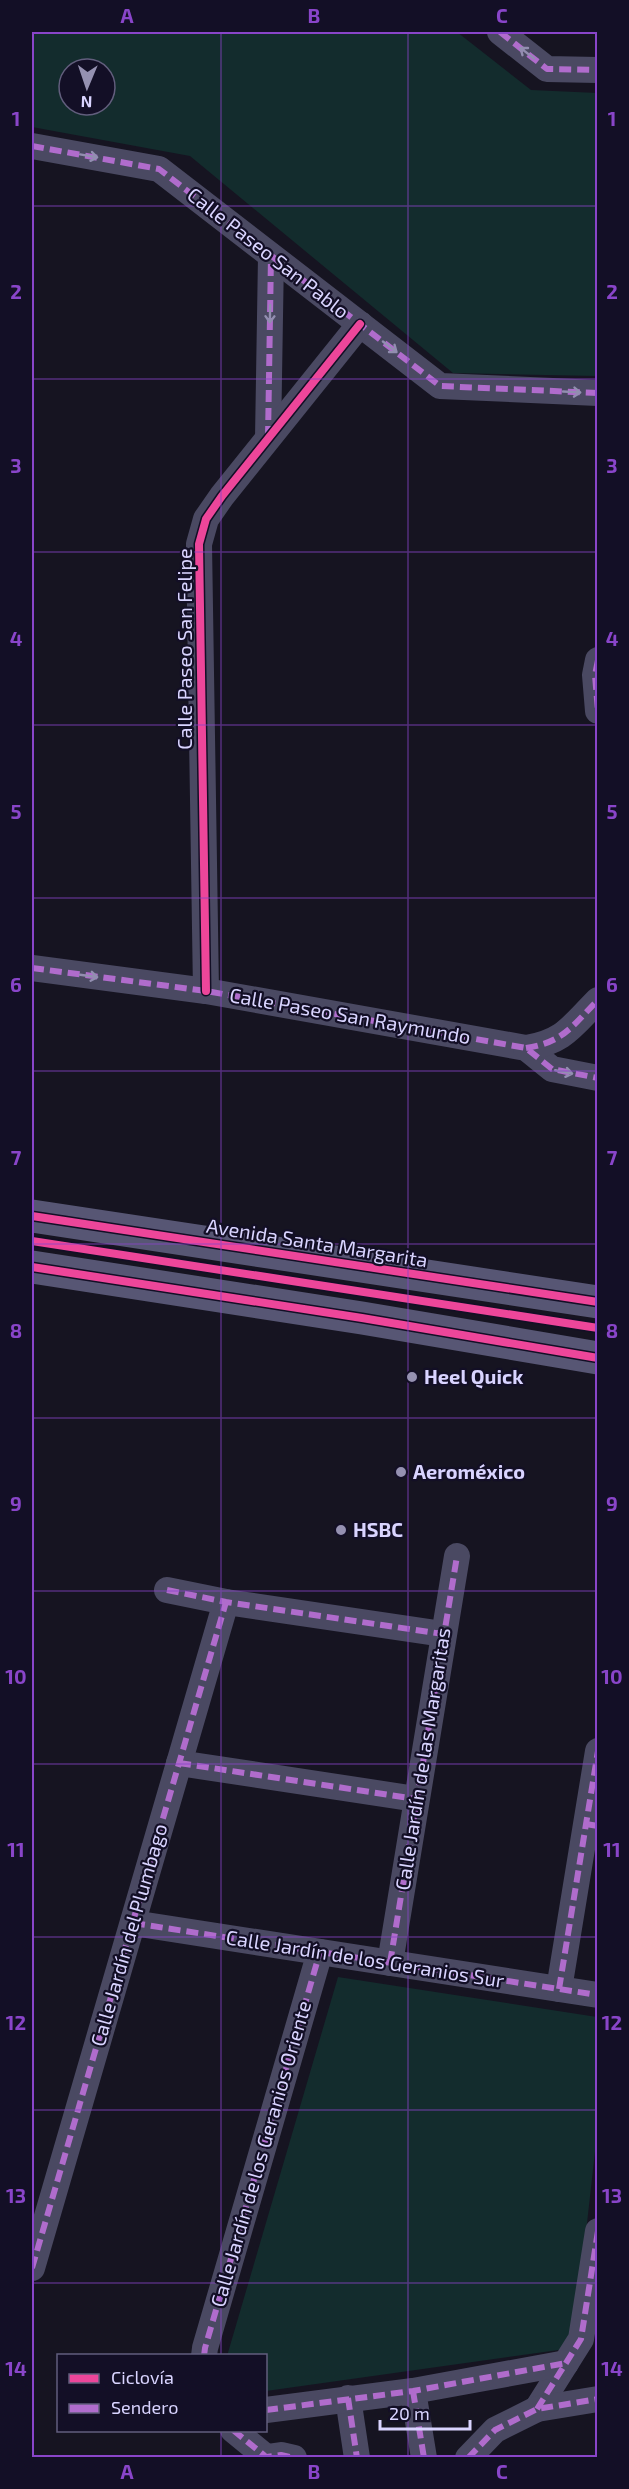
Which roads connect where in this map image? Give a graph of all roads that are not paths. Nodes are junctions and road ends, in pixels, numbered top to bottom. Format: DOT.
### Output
graph roads {
  1 [pos="500,32"];
  2 [pos="597,70"];
  3 [pos="32,146"];
  4 [pos="271,256"];
  5 [pos="360,324"];
  6 [pos="597,393"];
  7 [pos="268,438"];
  8 [pos="597,660"];
  9 [pos="597,711"];
  10 [pos="32,968"];
  11 [pos="206,991"];
  12 [pos="597,1000"];
  13 [pos="526,1048"];
  14 [pos="597,1078"];
  15 [pos="32,1216"];
  16 [pos="32,1267"];
  17 [pos="597,1302"];
  18 [pos="597,1358"];
  19 [pos="457,1556"];
  20 [pos="167,1590"];
  21 [pos="226,1602"];
  22 [pos="443,1634"];
  23 [pos="597,1751"];
  24 [pos="179,1763"];
  25 [pos="416,1799"];
  26 [pos="592,1825"];
  27 [pos="132,1923"];
  28 [pos="320,1952"];
  29 [pos="390,1963"];
  30 [pos="559,1989"];
  31 [pos="597,1995"];
  32 [pos="597,2231"];
  33 [pos="32,2268"];
  34 [pos="204,2354"];
  35 [pos="566,2363"];
  36 [pos="597,2399"];
  37 [pos="414,2402"];
  38 [pos="537,2409"];
  39 [pos="267,2410"];
  40 [pos="350,2410"];
  41 [pos="234,2432"];
  42 [pos="263,2457"];
  43 [pos="294,2457"];
  44 [pos="357,2457"];
  45 [pos="424,2457"];
  46 [pos="468,2457"];
  2 -- 1 [label="street, one-way"];
  3 -- 4 [label="street, Calle Paseo San Pablo, one-way"];
  4 -- 5 [label="street, Calle Paseo San Pablo"];
  4 -- 7 [label="street, one-way"];
  5 -- 6 [label="street, Calle Paseo San Pablo, one-way"];
  5 -- 7 [label="street, Calle Paseo San Felipe"];
  7 -- 11 [label="street, Calle Paseo San Felipe"];
  8 -- 9 [label="street"];
  10 -- 11 [label="street, Calle Paseo San Raymundo, one-way"];
  11 -- 13 [label="street, Calle Paseo San Raymundo"];
  12 -- 13 [label="street, Calle Paseo San Raymundo"];
  13 -- 14 [label="street, one-way"];
  15 -- 17 [label="main road, Avenida Santa Margarita"];
  16 -- 18 [label="main road"];
  19 -- 22 [label="street, Calle Jardín de las Margaritas"];
  20 -- 21 [label="street"];
  21 -- 22 [label="street"];
  21 -- 24 [label="street, Calle Jardín del Plumbago"];
  22 -- 25 [label="street, Calle Jardín de las Margaritas"];
  23 -- 26 [label="street"];
  24 -- 25 [label="street"];
  24 -- 27 [label="street, Calle Jardín del Plumbago"];
  25 -- 29 [label="street, Calle Jardín de las Margaritas"];
  26 -- 30 [label="street"];
  27 -- 28 [label="street, Calle Jardín de los Geranios Sur"];
  27 -- 33 [label="street, Calle Jardín del Plumbago"];
  28 -- 29 [label="street, Calle Jardín de los Geranios Sur"];
  28 -- 34 [label="street, Calle Jardín de los Geranios Oriente"];
  29 -- 30 [label="street, Calle Jardín de los Geranios Sur"];
  30 -- 31 [label="street, Calle Jardín de los Geranios Sur"];
  32 -- 35 [label="street"];
  35 -- 37 [label="street"];
  35 -- 38 [label="street"];
  36 -- 38 [label="street"];
  37 -- 40 [label="street"];
  37 -- 45 [label="street"];
  38 -- 46 [label="street"];
  39 -- 40 [label="street"];
  40 -- 44 [label="street"];
  41 -- 42 [label="street"];
  42 -- 43 [label="street"];
}
